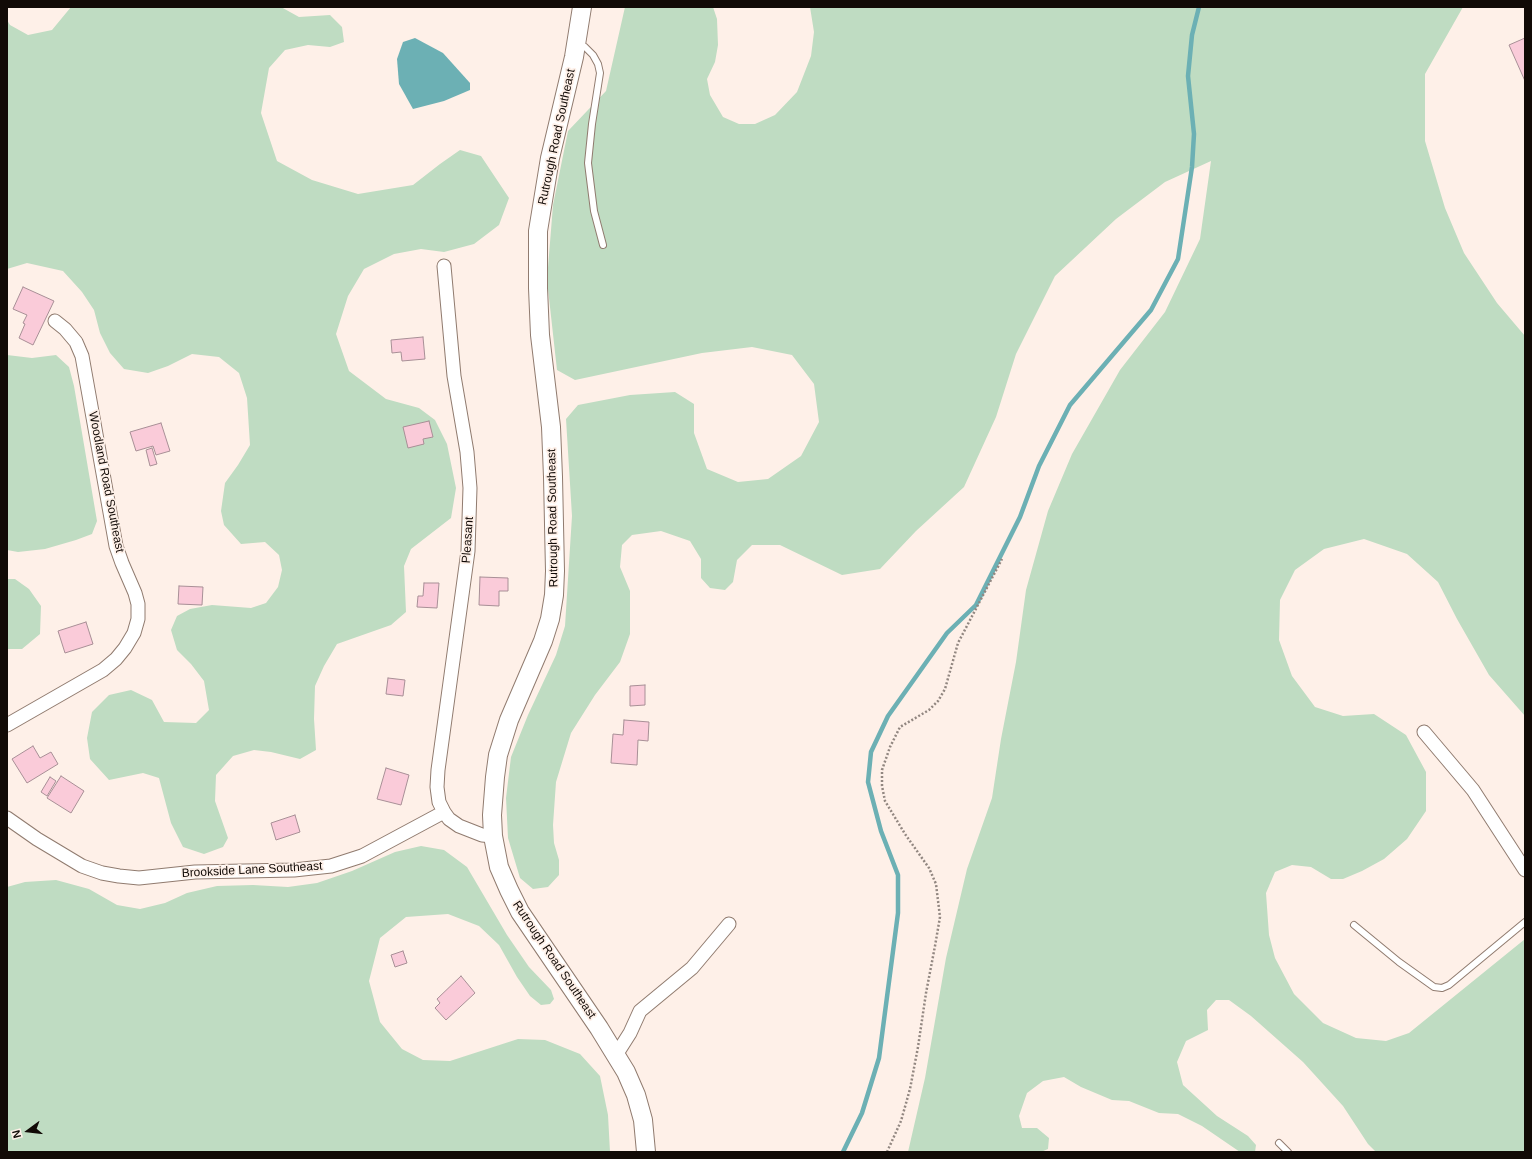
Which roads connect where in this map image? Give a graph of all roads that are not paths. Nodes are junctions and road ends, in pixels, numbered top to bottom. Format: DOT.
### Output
graph roads {
  1 [pos="582,7"];
  2 [pos="577,43"];
  3 [pos="603,245"];
  4 [pos="444,266"];
  5 [pos="56,321"];
  6 [pos="7,726"];
  7 [pos="1424,732"];
  8 [pos="444,812"];
  9 [pos="7,818"];
  10 [pos="493,836"];
  11 [pos="1525,870"];
  12 [pos="1525,922"];
  13 [pos="729,924"];
  14 [pos="1354,925"];
  15 [pos="616,1055"];
  16 [pos="1279,1143"];
  17 [pos="646,1152"];
  18 [pos="1288,1152"];
  1 -- 2 [label="street, Rutrough Road Southeast"];
  2 -- 3 [label="lane"];
  2 -- 10 [label="street, Rutrough Road Southeast"];
  4 -- 8 [label="street, Pleasant"];
  5 -- 6 [label="street, Woodland Road Southeast"];
  7 -- 11 [label="street"];
  8 -- 9 [label="street, Brookside Lane Southeast"];
  8 -- 10 [label="street"];
  10 -- 15 [label="street, Rutrough Road Southeast"];
  12 -- 14 [label="lane"];
  13 -- 15 [label="street"];
  15 -- 17 [label="street, Rutrough Road Southeast"];
  16 -- 18 [label="lane"];
}
